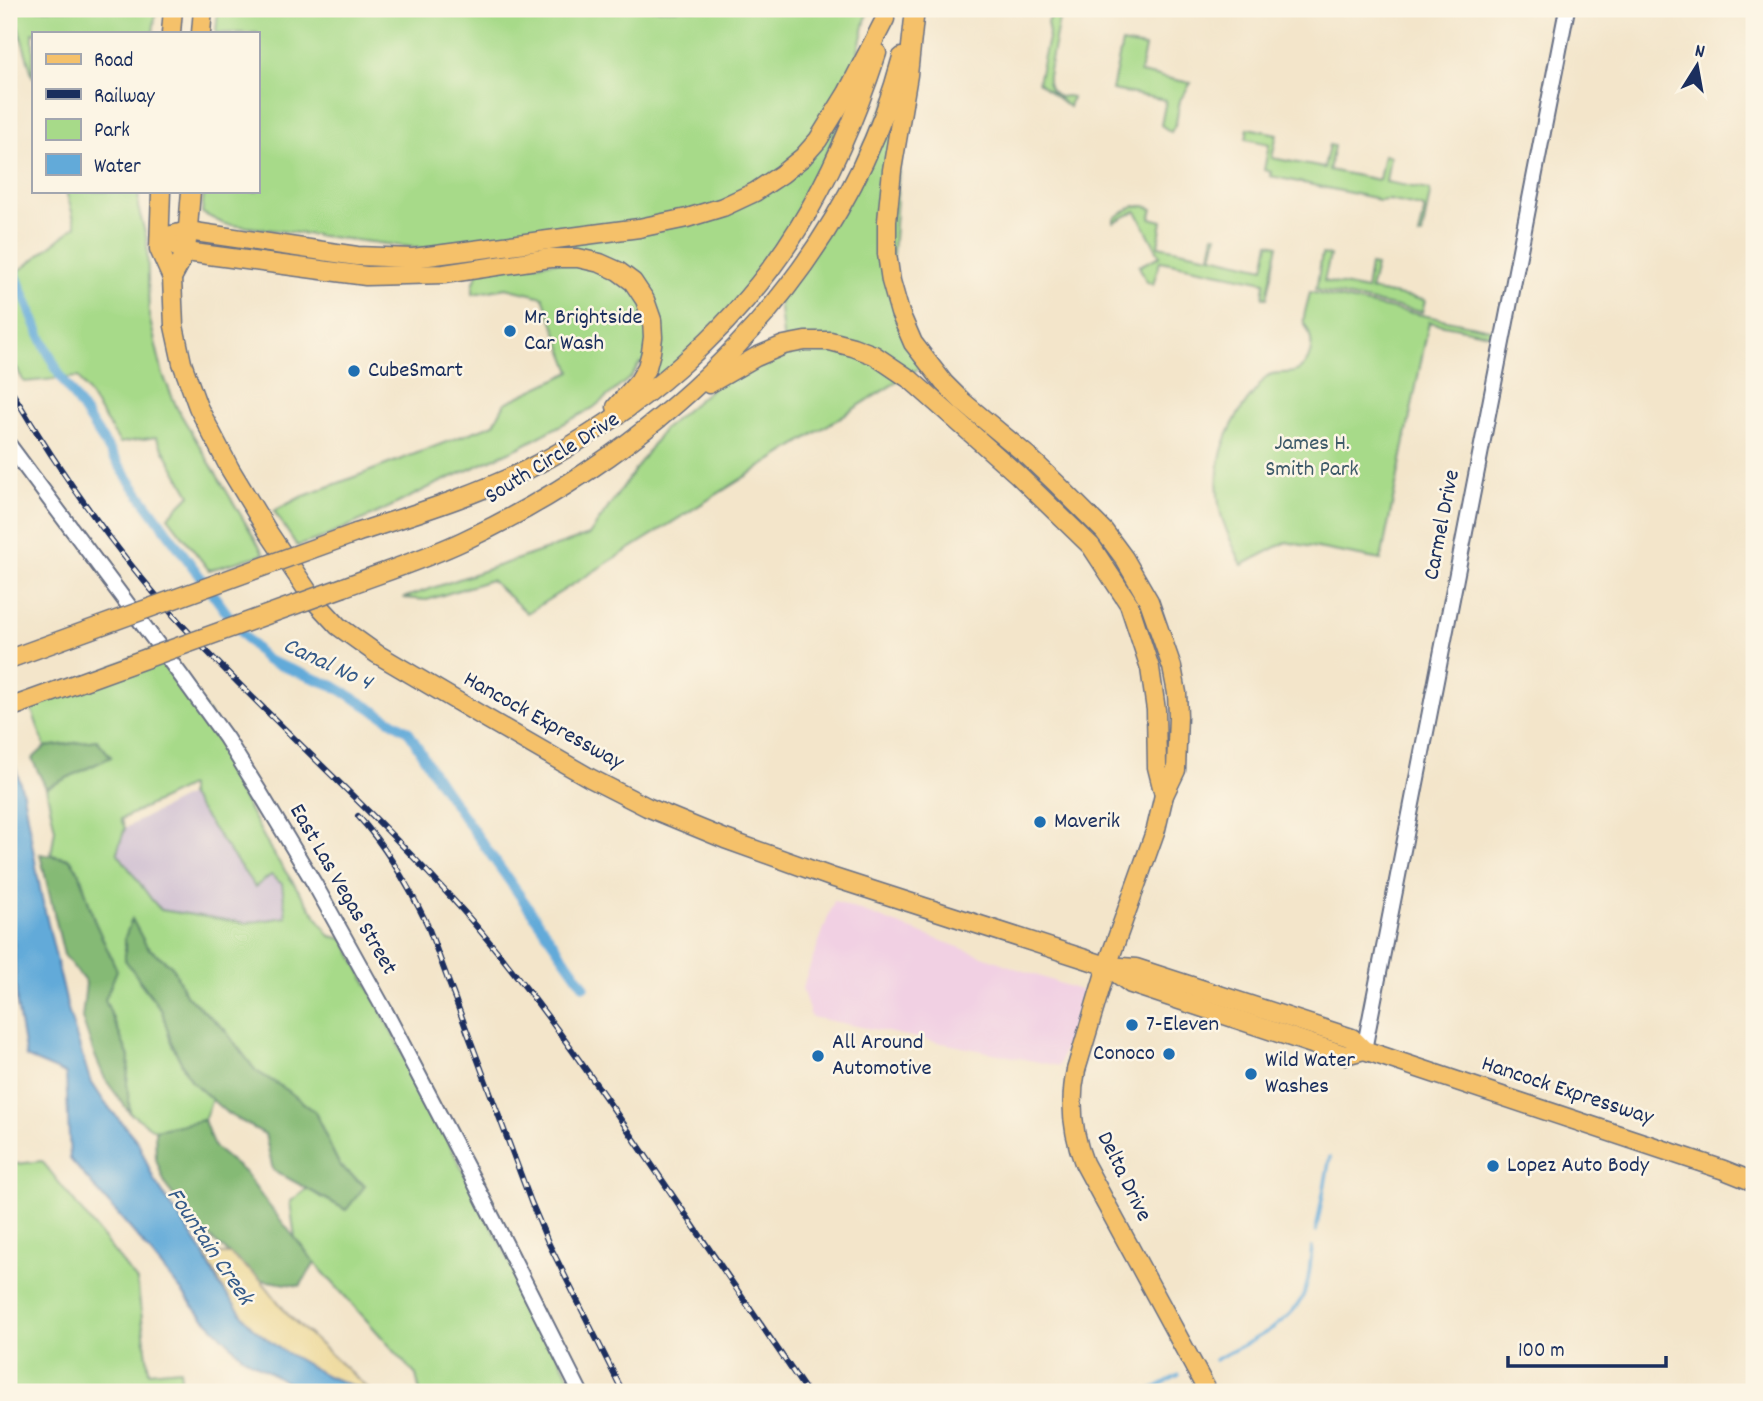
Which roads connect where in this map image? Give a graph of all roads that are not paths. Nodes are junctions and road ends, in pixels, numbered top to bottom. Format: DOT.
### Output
graph roads {
  1 [pos="173,9"];
  2 [pos="203,9"];
  3 [pos="915,9"];
  4 [pos="1567,9"];
  5 [pos="886,14"];
  6 [pos="171,32"];
  7 [pos="201,32"];
  8 [pos="161,192"];
  9 [pos="191,192"];
  10 [pos="188,231"];
  11 [pos="160,238"];
  12 [pos="186,252"];
  13 [pos="172,278"];
  14 [pos="688,393"];
  15 [pos="596,429"];
  16 [pos="9,445"];
  17 [pos="1018,475"];
  18 [pos="1055,483"];
  19 [pos="9,659"];
  20 [pos="9,708"];
  21 [pos="1164,795"];
  22 [pos="1107,967"];
  23 [pos="1363,1050"];
  24 [pos="1754,1182"];
  25 [pos="580,1392"];
  26 [pos="1208,1392"];
  1 -- 6 [label="main road"];
  2 -- 7 [label="main road"];
  3 -- 14 [label="main road, South Circle Drive"];
  3 -- 18 [label="main road, Delta Drive"];
  4 -- 23 [label="street, Carmel Drive"];
  5 -- 10 [label="main road"];
  5 -- 15 [label="main road, South Circle Drive"];
  8 -- 11 [label="main road"];
  9 -- 10 [label="main road"];
  10 -- 11 [label="main road"];
  10 -- 12 [label="main road"];
  11 -- 12 [label="main road"];
  11 -- 13 [label="main road"];
  12 -- 13 [label="main road"];
  12 -- 15 [label="main road"];
  13 -- 22 [label="main road, Hancock Expressway"];
  14 -- 17 [label="main road"];
  14 -- 20 [label="main road, South Circle Drive, bridge"];
  15 -- 19 [label="main road, South Circle Drive, bridge"];
  16 -- 25 [label="street, East Las Vegas Street"];
  17 -- 18 [label="main road"];
  17 -- 21 [label="main road"];
  18 -- 21 [label="main road, Delta Drive"];
  21 -- 22 [label="main road, Delta Drive"];
  22 -- 23 [label="main road, Hancock Expressway"];
  22 -- 26 [label="main road, Delta Drive"];
  23 -- 24 [label="main road, Hancock Expressway"];
}
